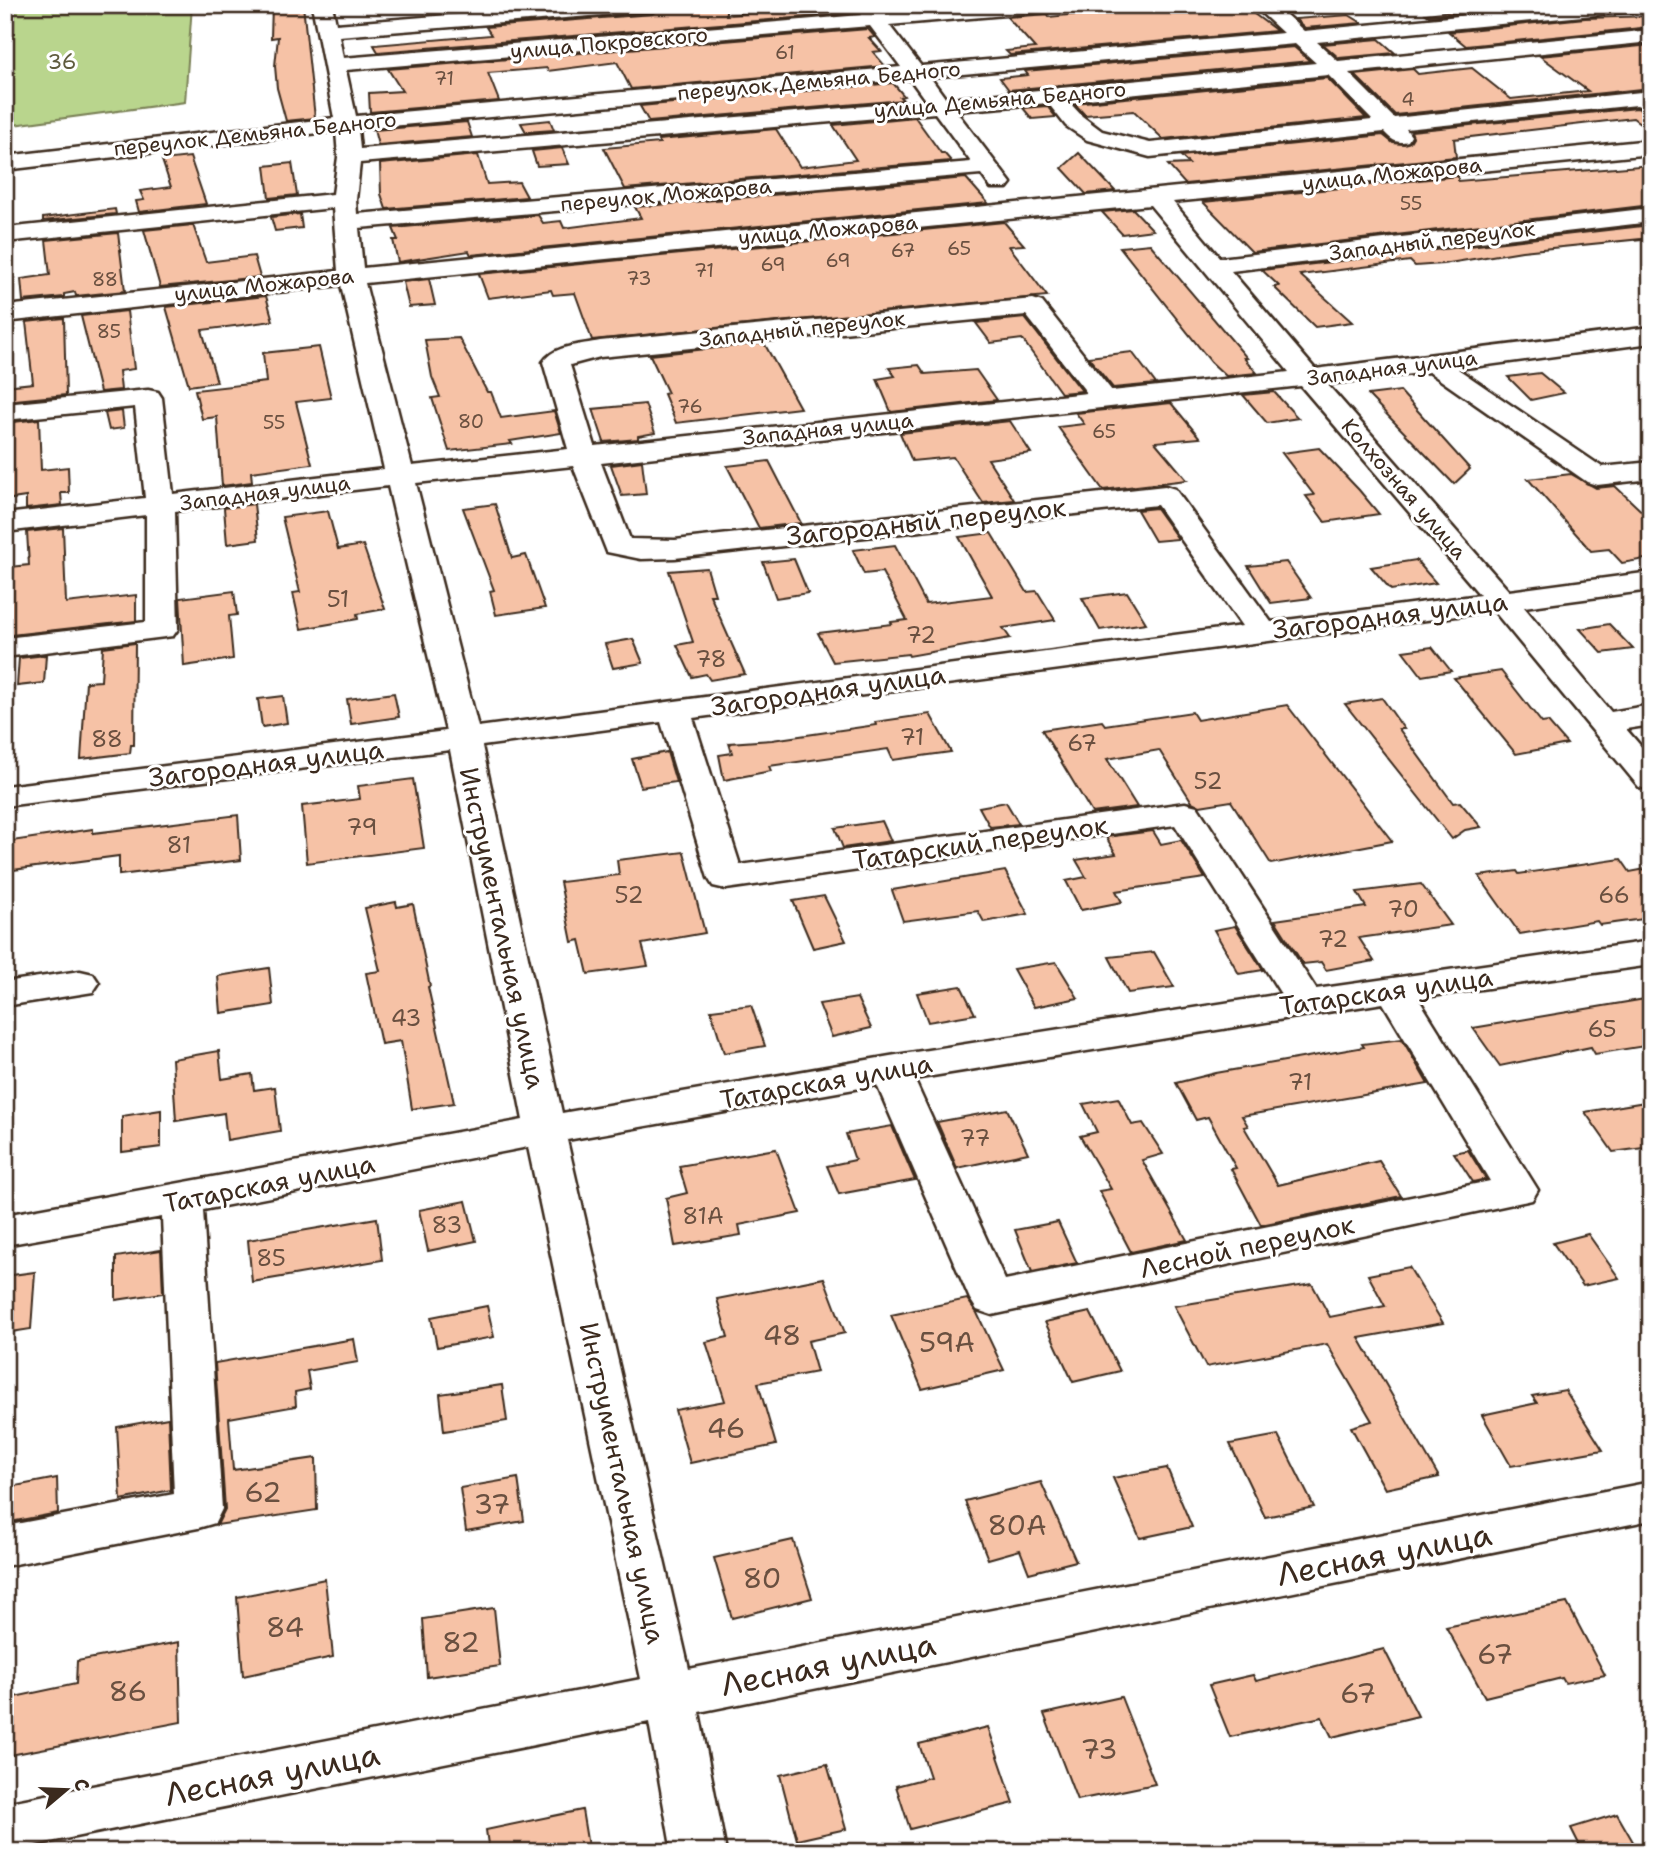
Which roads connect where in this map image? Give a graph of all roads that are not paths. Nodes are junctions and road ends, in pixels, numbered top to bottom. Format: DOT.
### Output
graph roads {
  1 [pos="652,5"];
  2 [pos="1051,5"];
  3 [pos="1263,5"];
  4 [pos="1634,5"];
  5 [pos="871,13"];
  6 [pos="324,18"];
  7 [pos="1651,36"];
  8 [pos="1300,40"];
  9 [pos="335,65"];
  10 [pos="1333,68"];
  11 [pos="915,72"];
  12 [pos="1054,96"];
  13 [pos="941,106"];
  14 [pos="1651,106"];
  15 [pos="1387,124"];
  16 [pos="347,140"];
  17 [pos="1651,147"];
  18 [pos="5,163"];
  19 [pos="987,167"];
  20 [pos="1437,170"];
  21 [pos="1157,198"];
  22 [pos="345,211"];
  23 [pos="1021,212"];
  24 [pos="1651,215"];
  25 [pos="5,235"];
  26 [pos="1213,266"];
  27 [pos="351,275"];
  28 [pos="5,314"];
  29 [pos="1651,335"];
  30 [pos="1434,364"];
  31 [pos="1308,378"];
  32 [pos="1104,398"];
  33 [pos="5,412"];
  34 [pos="584,456"];
  35 [pos="1651,470"];
  36 [pos="399,476"];
  37 [pos="160,506"];
  38 [pos="5,523"];
  39 [pos="1651,581"];
  40 [pos="1502,601"];
  41 [pos="1262,631"];
  42 [pos="5,648"];
  43 [pos="674,711"];
  44 [pos="1651,715"];
  45 [pos="1602,723"];
  46 [pos="464,738"];
  47 [pos="1651,780"];
  48 [pos="5,796"];
  49 [pos="1651,953"];
  50 [pos="80,983"];
  51 [pos="1393,988"];
  52 [pos="5,994"];
  53 [pos="1305,1002"];
  54 [pos="890,1069"];
  55 [pos="545,1130"];
  56 [pos="182,1201"];
  57 [pos="5,1230"];
  58 [pos="1651,1501"];
  59 [pos="5,1546"];
  60 [pos="670,1695"];
  61 [pos="5,1827"];
  62 [pos="699,1852"];
  1 -- 6 [label="street"];
  2 -- 5 [label="street, улица Покровского"];
  3 -- 8 [label="street"];
  4 -- 8 [label="street, переулок Демьяна Бедного"];
  5 -- 9 [label="street, улица Покровского"];
  5 -- 11 [label="street"];
  6 -- 9 [label="street, Инструментальная улица"];
  7 -- 10 [label="street, улица Демьяна Бедного"];
  8 -- 10 [label="street"];
  8 -- 11 [label="street, переулок Демьяна Бедного"];
  9 -- 16 [label="street, Инструментальная улица"];
  10 -- 12 [label="street, улица Демьяна Бедного"];
  10 -- 15 [label="street"];
  11 -- 13 [label="street"];
  11 -- 16 [label="street, переулок Демьяна Бедного"];
  12 -- 13 [label="street, улица Демьяна Бедного"];
  12 -- 15 [label="street"];
  13 -- 16 [label="street, улица Демьяна Бедного"];
  13 -- 19 [label="street"];
  14 -- 15 [label="street"];
  15 -- 20 [label="street"];
  16 -- 18 [label="street, переулок Демьяна Бедного"];
  16 -- 22 [label="street, Инструментальная улица"];
  17 -- 20 [label="street, улица Можарова"];
  19 -- 22 [label="street, переулок Можарова"];
  19 -- 23 [label="street"];
  20 -- 21 [label="street, улица Можарова"];
  21 -- 23 [label="street, улица Можарова"];
  21 -- 26 [label="street, Колхозная улица"];
  22 -- 25 [label="street, переулок Можарова"];
  22 -- 27 [label="street, Инструментальная улица"];
  23 -- 27 [label="street, улица Можарова"];
  24 -- 26 [label="street, Западный переулок"];
  26 -- 31 [label="street, Колхозная улица"];
  27 -- 28 [label="street, улица Можарова"];
  27 -- 36 [label="street, Инструментальная улица"];
  29 -- 30 [label="street, Западная улица"];
  30 -- 31 [label="street, Западная улица"];
  30 -- 35 [label="street"];
  31 -- 32 [label="street, Западная улица"];
  31 -- 40 [label="street, Колхозная улица"];
  32 -- 34 [label="street, Западная улица"];
  32 -- 34 [label="street, Западный переулок"];
  33 -- 37 [label="street"];
  34 -- 36 [label="street, Западная улица"];
  34 -- 41 [label="street, Загородный переулок"];
  36 -- 37 [label="street, Западная улица"];
  36 -- 46 [label="street, Инструментальная улица"];
  37 -- 38 [label="street, Западная улица"];
  37 -- 42 [label="street"];
  39 -- 40 [label="street, Загородная улица"];
  40 -- 41 [label="street, Загородная улица"];
  40 -- 45 [label="street, Колхозная улица"];
  41 -- 43 [label="street, Загородная улица"];
  43 -- 46 [label="street, Загородная улица"];
  43 -- 53 [label="street, Татарский переулок"];
  44 -- 45 [label="street"];
  45 -- 47 [label="street, Колхозная улица"];
  46 -- 48 [label="street, Загородная улица"];
  46 -- 55 [label="street, Инструментальная улица"];
  49 -- 51 [label="street, Татарская улица"];
  50 -- 52 [label="street"];
  51 -- 53 [label="street, Татарская улица"];
  51 -- 54 [label="street, Лесной переулок"];
  53 -- 54 [label="street, Татарская улица"];
  54 -- 55 [label="street, Татарская улица"];
  55 -- 56 [label="street, Татарская улица"];
  55 -- 60 [label="street, Инструментальная улица"];
  56 -- 57 [label="street, Татарская улица"];
  56 -- 59 [label="street"];
  58 -- 60 [label="street, Лесная улица"];
  60 -- 61 [label="street, Лесная улица"];
  60 -- 62 [label="street, Инструментальная улица"];
}
